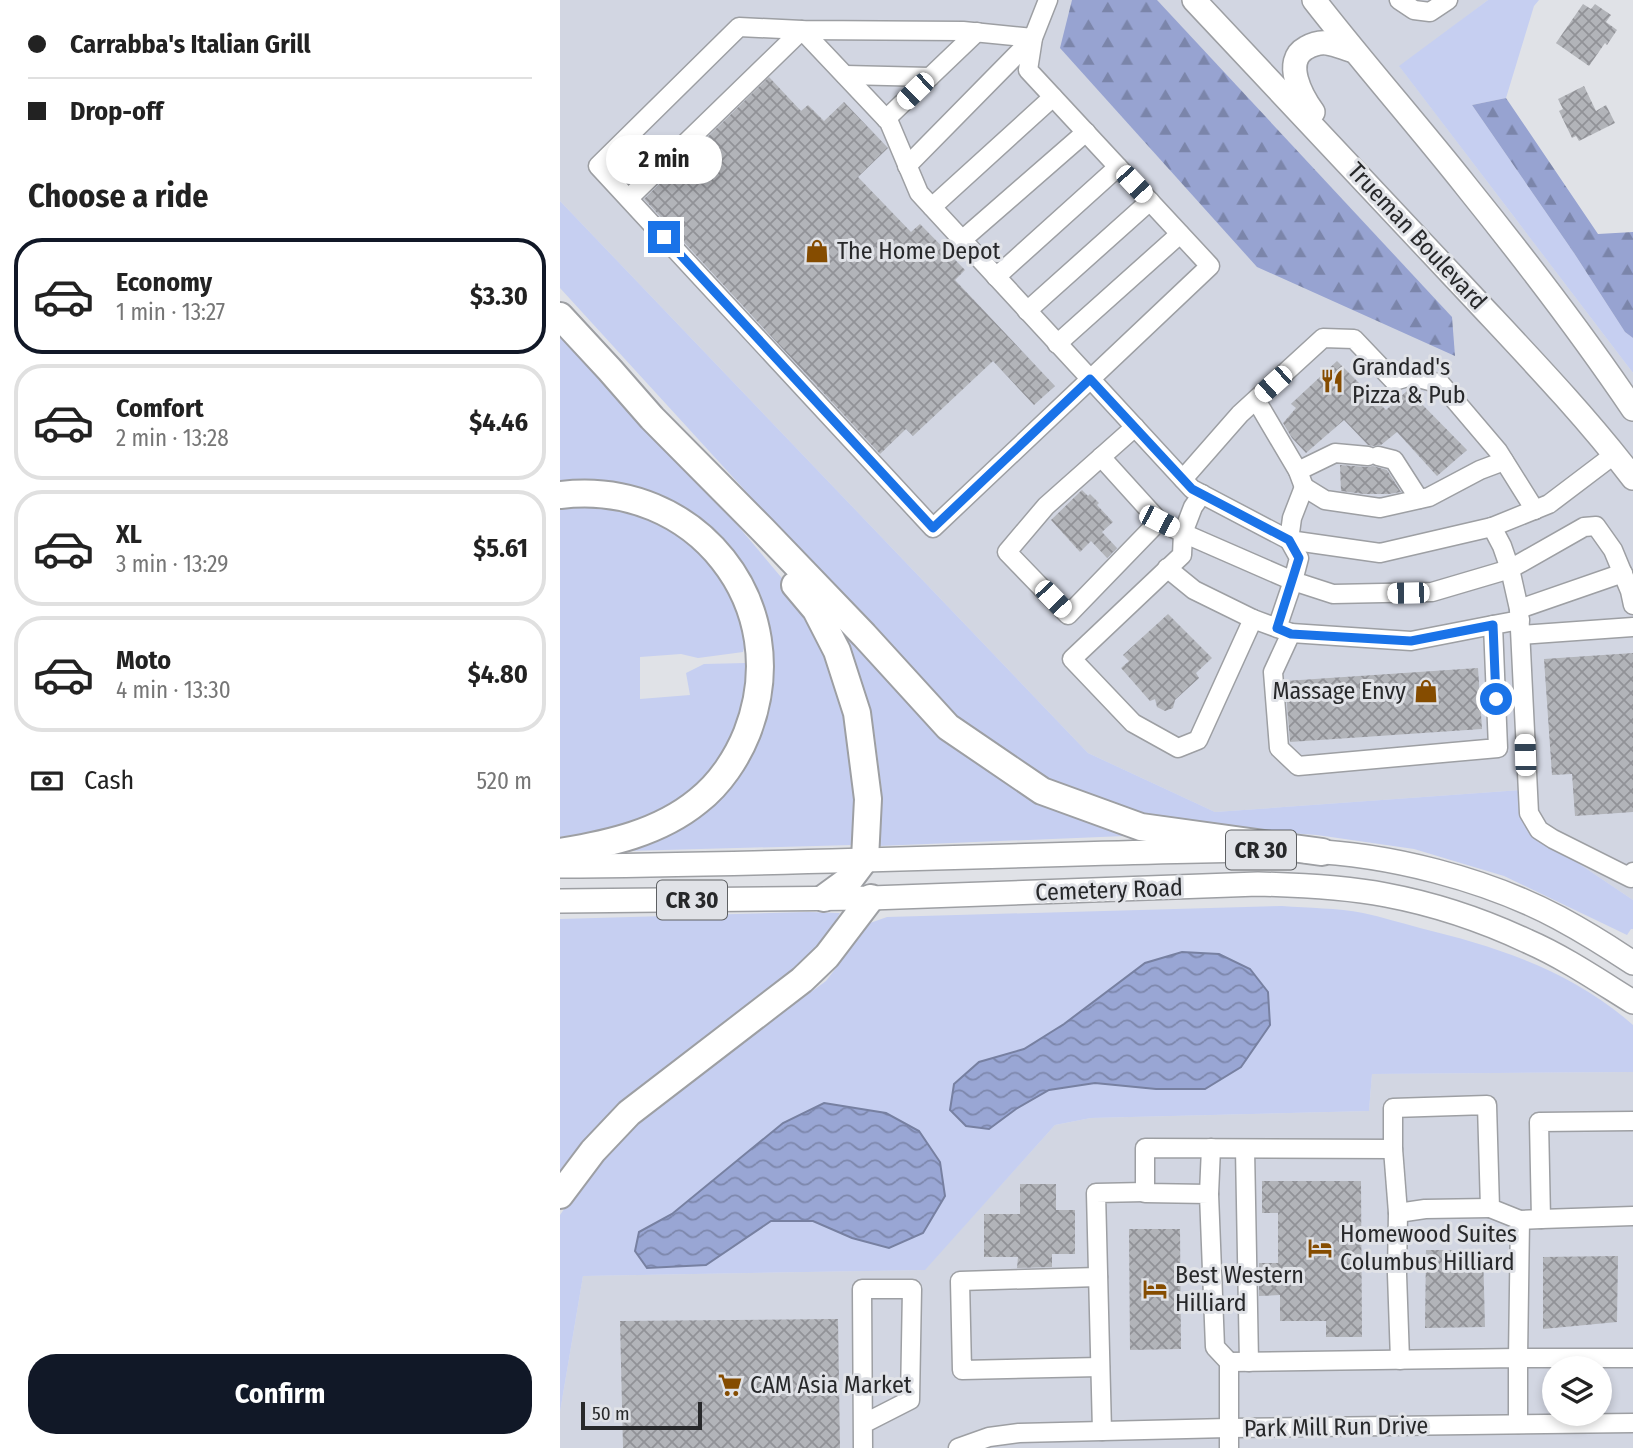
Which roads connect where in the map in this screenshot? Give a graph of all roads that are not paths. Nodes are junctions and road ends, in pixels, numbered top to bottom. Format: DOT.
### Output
graph roads {
  1 [pos="1048,0"];
  2 [pos="1194,0"];
  3 [pos="1314,0"];
  4 [pos="1399,0"];
  5 [pos="1448,0"];
  6 [pos="802,30"];
  7 [pos="978,32"];
  8 [pos="1033,38"];
  9 [pos="1354,51"];
  10 [pos="845,75"];
  11 [pos="930,77"];
  12 [pos="1053,97"];
  13 [pos="886,119"];
  14 [pos="1086,132"];
  15 [pos="1340,153"];
  16 [pos="907,166"];
  17 [pos="1118,167"];
  18 [pos="629,198"];
  19 [pos="1150,201"];
  20 [pos="932,207"];
  21 [pos="1180,234"];
  22 [pos="962,240"];
  23 [pos="996,277"];
  24 [pos="1027,311"];
  25 [pos="560,316"];
  26 [pos="1057,344"];
  27 [pos="1090,379"];
  28 [pos="1256,400"];
  29 [pos="1633,409"];
  30 [pos="652,418"];
  31 [pos="1135,427"];
  32 [pos="1624,453"];
  33 [pos="1101,457"];
  34 [pos="1504,461"];
  35 [pos="1633,478"];
  36 [pos="1183,479"];
  37 [pos="1301,479"];
  38 [pos="1202,494"];
  39 [pos="560,495"];
  40 [pos="1419,499"];
  41 [pos="1535,510"];
  42 [pos="1159,521"];
  43 [pos="1492,527"];
  44 [pos="1183,533"];
  45 [pos="1289,540"];
  46 [pos="1167,568"];
  47 [pos="1510,569"];
  48 [pos="1623,573"];
  49 [pos="1293,581"];
  50 [pos="1633,605"];
  51 [pos="1253,619"];
  52 [pos="1520,622"];
  53 [pos="1493,625"];
  54 [pos="1633,626"];
  55 [pos="1284,631"];
  56 [pos="560,852"];
  57 [pos="1322,852"];
  58 [pos="865,859"];
  59 [pos="560,866"];
  60 [pos="1633,872"];
  61 [pos="824,898"];
  62 [pos="871,898"];
  63 [pos="560,901"];
  64 [pos="1633,963"];
  65 [pos="1633,1002"];
  66 [pos="1633,1121"];
  67 [pos="1211,1148"];
  68 [pos="1245,1149"];
  69 [pos="1393,1149"];
  70 [pos="1145,1192"];
  71 [pos="1209,1194"];
  72 [pos="560,1195"];
  73 [pos="1490,1208"];
  74 [pos="1398,1213"];
  75 [pos="1633,1216"];
  76 [pos="1541,1219"];
  77 [pos="1520,1220"];
  78 [pos="1098,1277"];
  79 [pos="1518,1358"];
  80 [pos="1633,1359"];
  81 [pos="1400,1360"];
  82 [pos="1229,1362"];
  83 [pos="1249,1362"];
  84 [pos="1100,1367"];
  85 [pos="1633,1423"];
  86 [pos="863,1424"];
  87 [pos="1518,1424"];
  88 [pos="1228,1428"];
  89 [pos="1102,1431"];
  90 [pos="863,1448"];
  91 [pos="958,1448"];
  92 [pos="1228,1448"];
  1 -- 8 [label="street"];
  2 -- 15 [label="main road, Trueman Boulevard"];
  3 -- 9 [label="main road"];
  4 -- 5 [label="street"];
  6 -- 7 [label="street"];
  6 -- 10 [label="street"];
  6 -- 18 [label="street"];
  6 -- 18 [label="street"];
  7 -- 8 [label="street"];
  7 -- 11 [label="street"];
  8 -- 12 [label="street"];
  8 -- 16 [label="street"];
  9 -- 15 [label="main road"];
  9 -- 29 [label="main road"];
  10 -- 11 [label="street"];
  10 -- 13 [label="street"];
  11 -- 13 [label="street"];
  12 -- 14 [label="street"];
  12 -- 20 [label="street"];
  13 -- 16 [label="street"];
  14 -- 17 [label="street"];
  14 -- 22 [label="street"];
  15 -- 32 [label="main road, Trueman Boulevard"];
  16 -- 20 [label="street"];
  17 -- 19 [label="street"];
  17 -- 23 [label="street"];
  18 -- 27 [label="street"];
  19 -- 21 [label="street"];
  19 -- 24 [label="street"];
  20 -- 22 [label="street"];
  21 -- 26 [label="street"];
  21 -- 27 [label="street"];
  22 -- 23 [label="street"];
  23 -- 24 [label="street"];
  24 -- 26 [label="street"];
  25 -- 30 [label="highway"];
  26 -- 27 [label="street"];
  27 -- 31 [label="street"];
  28 -- 34 [label="street"];
  28 -- 36 [label="street"];
  28 -- 37 [label="street"];
  30 -- 57 [label="highway"];
  30 -- 58 [label="highway"];
  31 -- 33 [label="street"];
  31 -- 36 [label="street"];
  32 -- 35 [label="main road, Trueman Boulevard"];
  32 -- 41 [label="street"];
  33 -- 42 [label="street"];
  33 -- 42 [label="street"];
  34 -- 40 [label="street"];
  34 -- 41 [label="street"];
  36 -- 38 [label="street"];
  37 -- 40 [label="street"];
  37 -- 40 [label="street"];
  37 -- 45 [label="street"];
  38 -- 44 [label="street"];
  38 -- 45 [label="street"];
  39 -- 56 [label="highway"];
  41 -- 43 [label="street"];
  42 -- 44 [label="street"];
  43 -- 45 [label="street"];
  43 -- 47 [label="street"];
  44 -- 46 [label="street"];
  44 -- 49 [label="street"];
  45 -- 49 [label="street"];
  46 -- 51 [label="street"];
  46 -- 51 [label="street"];
  47 -- 48 [label="street"];
  47 -- 49 [label="street"];
  47 -- 52 [label="street"];
  48 -- 50 [label="street"];
  48 -- 52 [label="street"];
  49 -- 55 [label="street"];
  51 -- 55 [label="street"];
  52 -- 53 [label="street"];
  52 -- 54 [label="street"];
  52 -- 60 [label="street"];
  53 -- 55 [label="street"];
  53 -- 55 [label="street"];
  57 -- 58 [label="main road, Cemetery Road / CR 30"];
  57 -- 64 [label="main road, Cemetery Road / CR 30"];
  58 -- 59 [label="main road, Cemetery Road / CR 30"];
  58 -- 61 [label="highway"];
  61 -- 62 [label="main road, Cemetery Road / CR 30"];
  61 -- 63 [label="main road, Cemetery Road / CR 30"];
  62 -- 65 [label="main road, Cemetery Road / CR 30"];
  62 -- 72 [label="highway"];
  66 -- 76 [label="street"];
  67 -- 68 [label="street"];
  67 -- 70 [label="street"];
  67 -- 71 [label="street"];
  68 -- 69 [label="street"];
  68 -- 83 [label="street"];
  69 -- 73 [label="street"];
  69 -- 74 [label="street"];
  70 -- 71 [label="street"];
  70 -- 78 [label="street"];
  71 -- 82 [label="street"];
  73 -- 74 [label="street"];
  73 -- 77 [label="street"];
  74 -- 81 [label="street"];
  75 -- 76 [label="street"];
  76 -- 77 [label="street"];
  77 -- 79 [label="street"];
  78 -- 84 [label="street"];
  78 -- 84 [label="street"];
  79 -- 80 [label="street"];
  79 -- 81 [label="street"];
  79 -- 87 [label="street"];
  81 -- 83 [label="street"];
  82 -- 83 [label="street"];
  82 -- 88 [label="street"];
  84 -- 89 [label="street"];
  85 -- 87 [label="street, Park Mill Run Drive"];
  86 -- 86 [label="street"];
  86 -- 90 [label="street"];
  87 -- 88 [label="street, Park Mill Run Drive"];
  88 -- 89 [label="street, Park Mill Run Drive"];
  88 -- 92 [label="street"];
  89 -- 91 [label="street, Park Mill Run Drive"];
}
